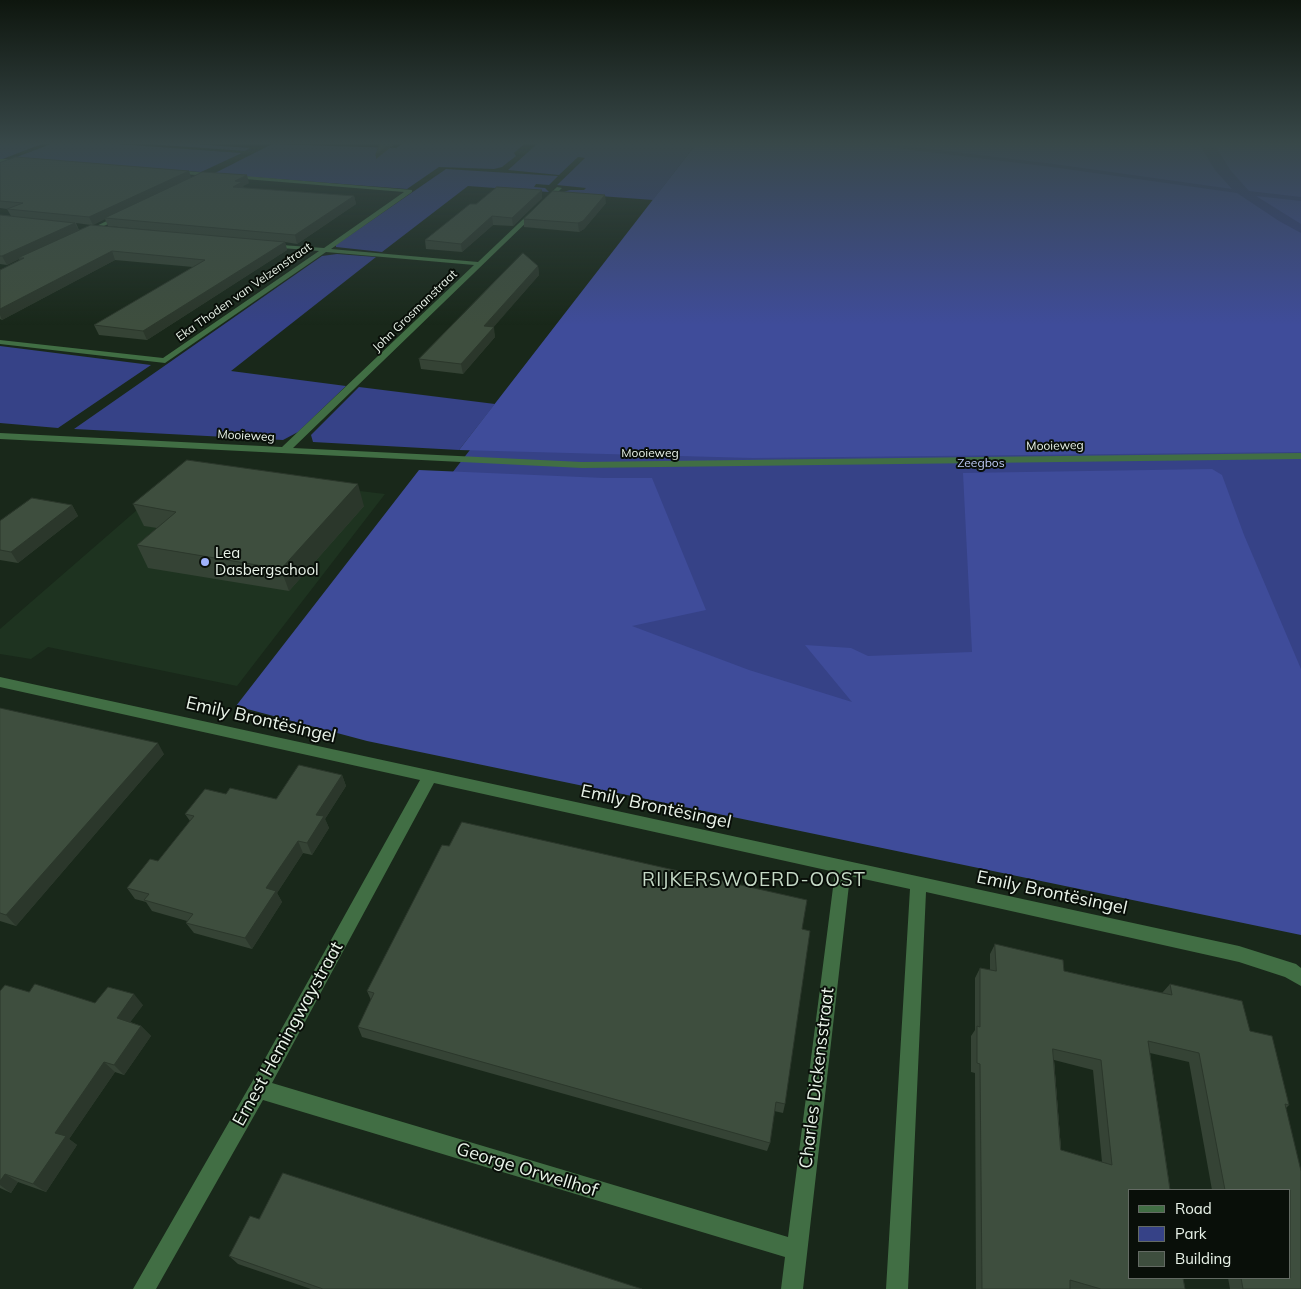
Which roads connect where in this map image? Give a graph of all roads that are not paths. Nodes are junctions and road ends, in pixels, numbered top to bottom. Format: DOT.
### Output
graph roads {
  1 [pos="391,204"];
  2 [pos="542,204"];
  3 [pos="128,212"];
  4 [pos="75,227"];
  5 [pos="94,229"];
  6 [pos="113,231"];
  7 [pos="76,237"];
  8 [pos="257,244"];
  9 [pos="325,250"];
  10 [pos="480,264"];
  11 [pos="0,342"];
  12 [pos="0,436"];
  13 [pos="285,450"];
  14 [pos="1301,456"];
  15 [pos="0,682"];
  16 [pos="429,778"];
  17 [pos="843,868"];
  18 [pos="918,884"];
  19 [pos="1301,978"];
  20 [pos="259,1090"];
  21 [pos="796,1250"];
  22 [pos="144,1289"];
  23 [pos="792,1289"];
  24 [pos="897,1289"];
  1 -- 9 [label="street, Eka Thoden van Velzenstraat"];
  2 -- 10 [label="street, John Grosmanstraat"];
  3 -- 5 [label="street"];
  4 -- 5 [label="street"];
  5 -- 6 [label="street"];
  5 -- 7 [label="street"];
  8 -- 9 [label="street"];
  9 -- 10 [label="street"];
  9 -- 11 [label="street, Eka Thoden van Velzenstraat"];
  10 -- 13 [label="street, John Grosmanstraat"];
  12 -- 13 [label="street, Mooieweg"];
  13 -- 14 [label="street, Mooieweg"];
  15 -- 16 [label="street, Emily Brontësingel"];
  16 -- 17 [label="street, Emily Brontësingel"];
  16 -- 20 [label="street, Ernest Hemingwaystraat"];
  17 -- 18 [label="street, Emily Brontësingel"];
  17 -- 21 [label="street, Charles Dickensstraat"];
  18 -- 19 [label="street, Emily Brontësingel"];
  18 -- 24 [label="street"];
  20 -- 21 [label="street, George Orwellhof"];
  20 -- 22 [label="street, Ernest Hemingwaystraat"];
  21 -- 23 [label="street, Charles Dickensstraat"];
}
